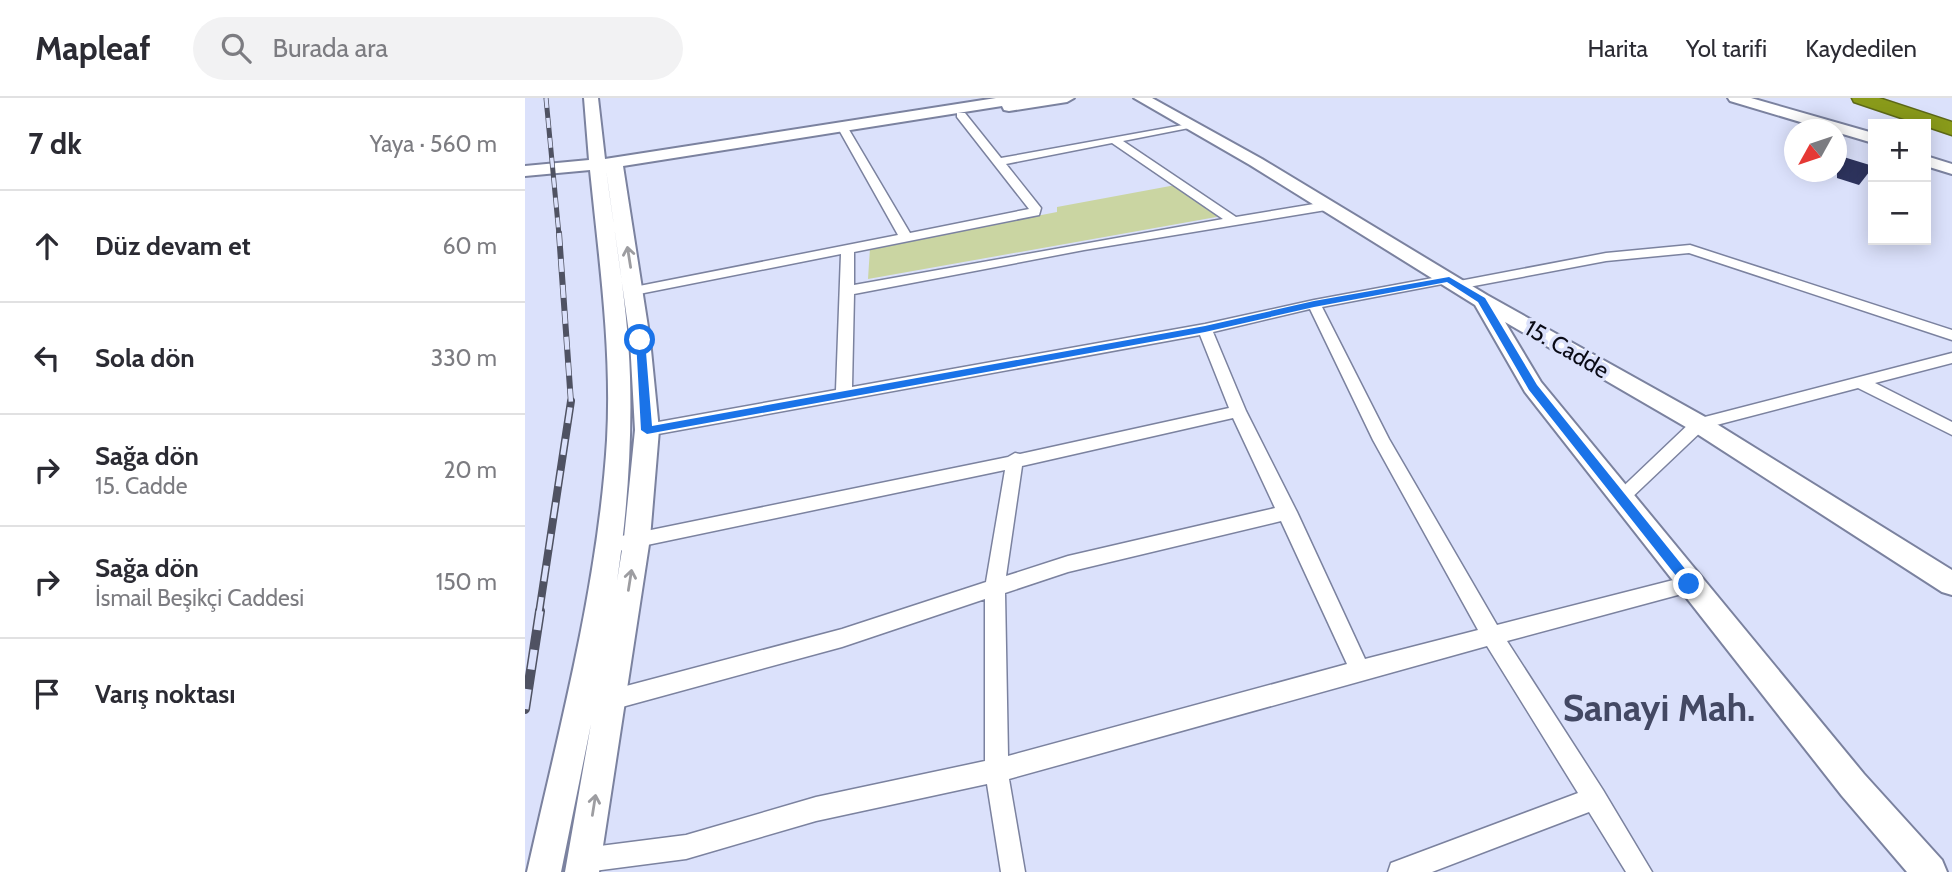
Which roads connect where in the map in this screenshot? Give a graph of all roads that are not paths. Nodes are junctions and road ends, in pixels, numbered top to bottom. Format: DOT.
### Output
graph roads {
  1 [pos="591,98"];
  2 [pos="1024,98"];
  3 [pos="1067,98"];
  4 [pos="1141,98"];
  5 [pos="1837,98"];
  6 [pos="1861,98"];
  7 [pos="1729,100"];
  8 [pos="961,115"];
  9 [pos="1786,119"];
  10 [pos="1894,119"];
  11 [pos="1190,125"];
  12 [pos="1952,129"];
  13 [pos="844,131"];
  14 [pos="1931,133"];
  15 [pos="1847,137"];
  16 [pos="1868,137"];
  17 [pos="1952,139"];
  18 [pos="1114,140"];
  19 [pos="1868,144"];
  20 [pos="1931,155"];
  21 [pos="1952,161"];
  22 [pos="999,162"];
  23 [pos="1931,163"];
  24 [pos="1952,169"];
  25 [pos="606,170"];
  26 [pos="525,171"];
  27 [pos="1326,206"];
  28 [pos="1234,221"];
  29 [pos="906,237"];
  30 [pos="848,248"];
  31 [pos="1453,282"];
  32 [pos="634,291"];
  33 [pos="847,291"];
  34 [pos="1481,300"];
  35 [pos="1314,304"];
  36 [pos="1205,329"];
  37 [pos="1952,335"];
  38 [pos="1952,358"];
  39 [pos="1860,382"];
  40 [pos="844,396"];
  41 [pos="1238,411"];
  42 [pos="1699,424"];
  43 [pos="1952,429"];
  44 [pos="647,430"];
  45 [pos="1015,459"];
  46 [pos="1620,498"];
  47 [pos="1288,512"];
  48 [pos="637,538"];
  49 [pos="609,545"];
  50 [pos="1689,584"];
  51 [pos="1952,584"];
  52 [pos="995,588"];
  53 [pos="1492,635"];
  54 [pos="1360,670"];
  55 [pos="611,700"];
  56 [pos="996,771"];
  57 [pos="1595,798"];
  58 [pos="583,866"];
  59 [pos="544,872"];
  60 [pos="1013,872"];
  61 [pos="1400,872"];
  62 [pos="1640,872"];
  63 [pos="1930,872"];
  1 -- 25 [label="street"];
  2 -- 13 [label="street"];
  3 -- 8 [label="street"];
  4 -- 11 [label="street, 15. Cadde"];
  5 -- 10 [label="highway"];
  6 -- 12 [label="highway"];
  7 -- 9 [label="street"];
  7 -- 16 [label="street"];
  8 -- 13 [label="street"];
  8 -- 22 [label="street"];
  11 -- 18 [label="street"];
  11 -- 27 [label="street, 15. Cadde"];
  13 -- 25 [label="street"];
  13 -- 29 [label="street"];
  14 -- 17 [label="highway"];
  15 -- 19 [label="street"];
  18 -- 22 [label="street"];
  18 -- 28 [label="street"];
  20 -- 21 [label="street"];
  22 -- 29 [label="street"];
  23 -- 24 [label="street"];
  25 -- 26 [label="street"];
  32 -- 25 [label="street, one-way"];
  25 -- 49 [label="street"];
  27 -- 28 [label="street"];
  27 -- 31 [label="street, 15. Cadde"];
  28 -- 33 [label="street"];
  29 -- 30 [label="street"];
  30 -- 32 [label="street"];
  30 -- 33 [label="street"];
  31 -- 34 [label="street, 15. Cadde"];
  31 -- 35 [label="street"];
  31 -- 37 [label="street"];
  32 -- 44 [label="street"];
  33 -- 40 [label="street"];
  34 -- 42 [label="street, 15. Cadde"];
  34 -- 46 [label="street"];
  35 -- 36 [label="street"];
  35 -- 53 [label="street"];
  36 -- 40 [label="street"];
  36 -- 41 [label="street"];
  38 -- 39 [label="street"];
  39 -- 42 [label="street"];
  39 -- 43 [label="street"];
  40 -- 44 [label="street"];
  41 -- 45 [label="street"];
  41 -- 47 [label="street"];
  42 -- 46 [label="street"];
  42 -- 51 [label="street, 15. Cadde"];
  44 -- 48 [label="street"];
  45 -- 48 [label="street"];
  45 -- 52 [label="street"];
  46 -- 50 [label="street"];
  47 -- 52 [label="street"];
  47 -- 54 [label="street"];
  48 -- 49 [label="street"];
  55 -- 48 [label="street, one-way"];
  49 -- 59 [label="street"];
  50 -- 53 [label="street"];
  50 -- 63 [label="street"];
  52 -- 55 [label="street"];
  52 -- 56 [label="street"];
  53 -- 54 [label="street"];
  53 -- 57 [label="street"];
  54 -- 56 [label="street"];
  58 -- 55 [label="street, one-way"];
  56 -- 58 [label="street"];
  56 -- 60 [label="street"];
  57 -- 61 [label="street"];
  57 -- 62 [label="street"];
}
